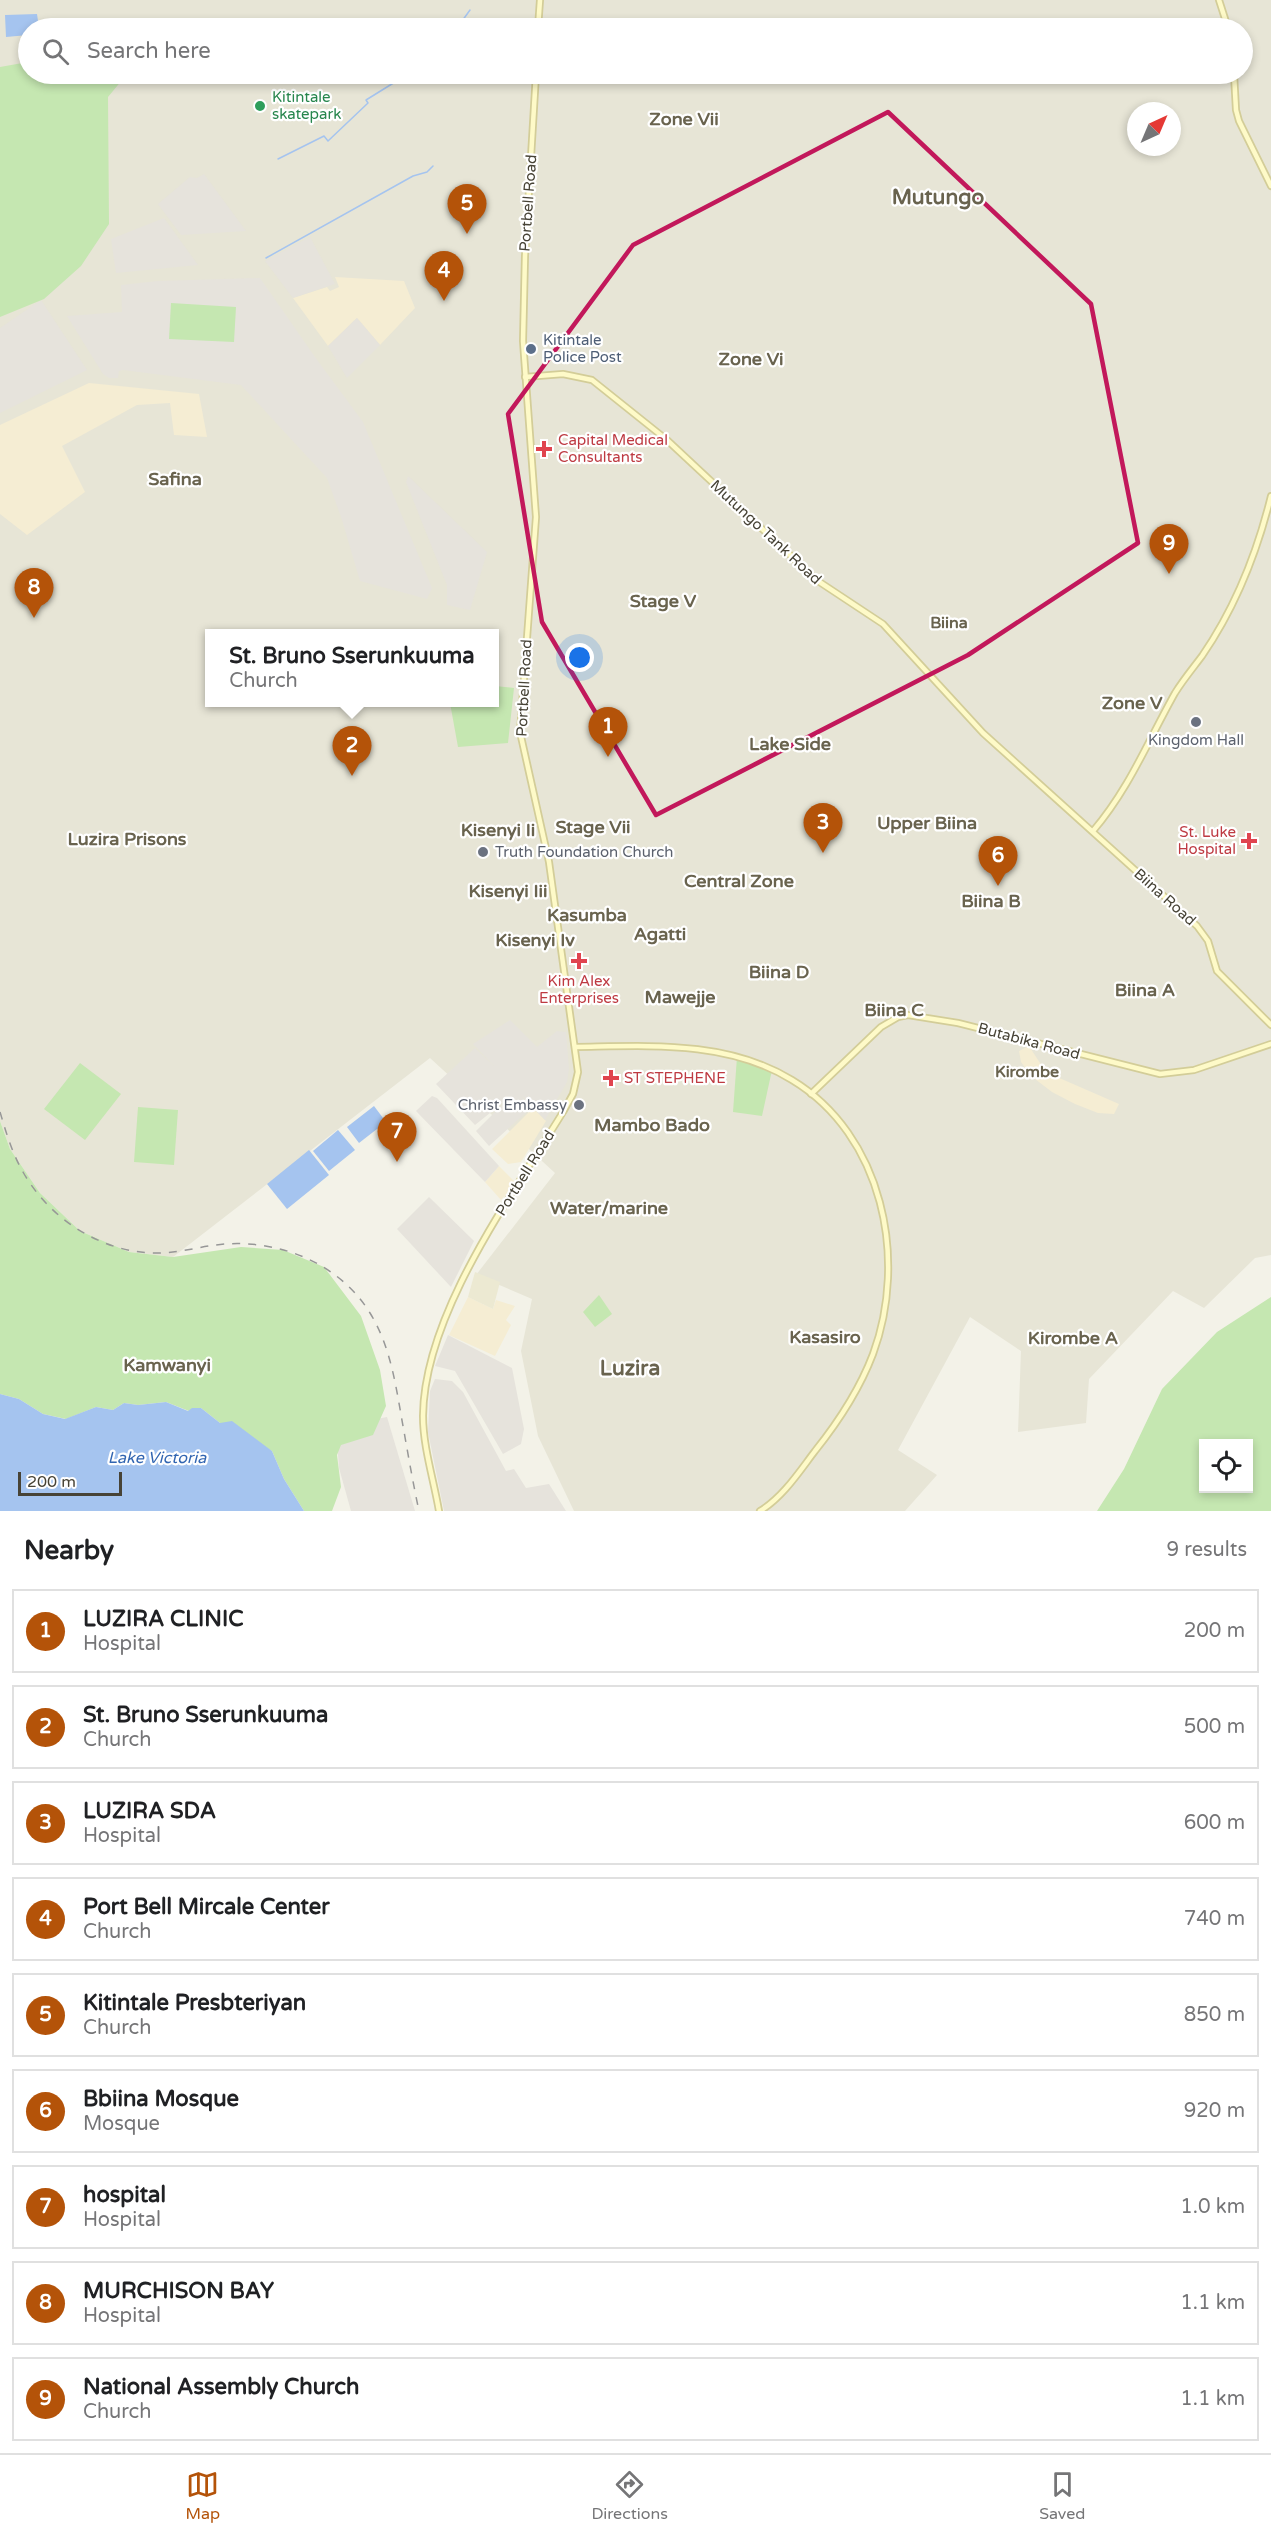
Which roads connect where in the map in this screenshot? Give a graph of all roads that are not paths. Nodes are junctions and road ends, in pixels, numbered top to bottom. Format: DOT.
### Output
graph roads {
  1 [pos="540,0"];
  2 [pos="1219,0"];
  3 [pos="539,18"];
  4 [pos="1225,18"];
  5 [pos="535,84"];
  6 [pos="1235,84"];
  7 [pos="1271,186"];
  8 [pos="525,376"];
  9 [pos="1271,496"];
  10 [pos="1093,831"];
  11 [pos="1271,1024"];
  12 [pos="1271,1044"];
  13 [pos="576,1047"];
  14 [pos="811,1094"];
  15 [pos="440,1511"];
  16 [pos="760,1511"];
  1 -- 3 [label="main road"];
  2 -- 4 [label="main road"];
  5 -- 8 [label="main road, Portbell Road"];
  6 -- 7 [label="main road"];
  8 -- 10 [label="main road, Mutungo Tank Road"];
  8 -- 13 [label="main road, Portbell Road"];
  9 -- 10 [label="main road"];
  10 -- 11 [label="main road, Biina Road"];
  12 -- 14 [label="main road, Butabika Road"];
  13 -- 14 [label="main road"];
  13 -- 15 [label="main road, Portbell Road"];
  14 -- 16 [label="main road"];
}
